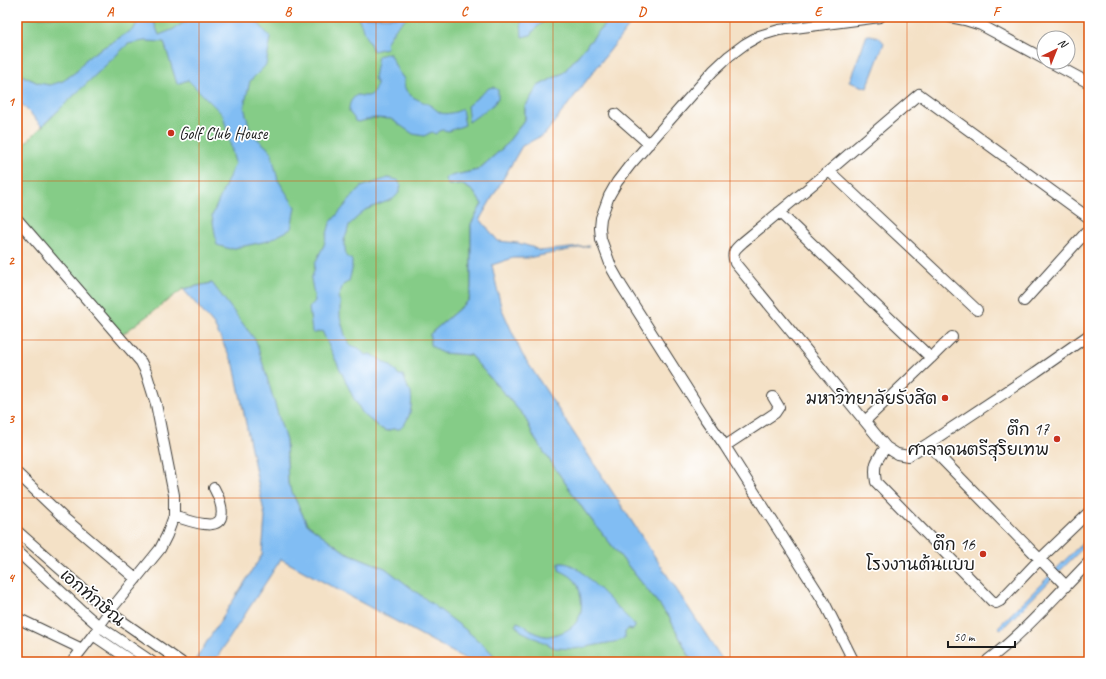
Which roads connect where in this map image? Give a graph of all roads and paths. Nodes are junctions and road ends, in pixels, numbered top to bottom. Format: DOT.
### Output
graph roads {
  1 [pos="880,17"];
  2 [pos="950,17"];
  3 [pos="1036,55"];
  4 [pos="1065,70"];
  5 [pos="1089,83"];
  6 [pos="615,114"];
  7 [pos="649,144"];
  8 [pos="829,171"];
  9 [pos="779,212"];
  10 [pos="1089,218"];
  11 [pos="17,219"];
  12 [pos="1089,229"];
  13 [pos="1024,301"];
  14 [pos="977,310"];
  15 [pos="1089,335"];
  16 [pos="952,337"];
  17 [pos="932,358"];
  18 [pos="773,397"];
  19 [pos="865,421"];
  20 [pos="929,443"];
  21 [pos="725,446"];
  22 [pos="886,447"];
  23 [pos="17,473"];
  24 [pos="214,488"];
  25 [pos="1089,512"];
  26 [pos="174,516"];
  27 [pos="17,530"];
  28 [pos="17,551"];
  29 [pos="1040,559"];
  30 [pos="1089,562"];
  31 [pos="136,579"];
  32 [pos="1064,583"];
  33 [pos="109,612"];
  34 [pos="17,618"];
  35 [pos="97,630"];
  36 [pos="82,649"];
  37 [pos="988,660"];
  38 [pos="72,662"];
  39 [pos="133,662"];
  40 [pos="152,662"];
  41 [pos="182,662"];
  42 [pos="854,662"];
  1 -- 7 [label="street"];
  2 -- 3 [label="street"];
  4 -- 5 [label="street"];
  6 -- 7 [label="street"];
  7 -- 21 [label="street"];
  8 -- 9 [label="street"];
  8 -- 10 [label="street"];
  8 -- 14 [label="street"];
  9 -- 17 [label="street"];
  9 -- 19 [label="street"];
  11 -- 26 [label="street"];
  12 -- 13 [label="street"];
  15 -- 20 [label="street"];
  16 -- 17 [label="street"];
  17 -- 19 [label="street"];
  18 -- 21 [label="street"];
  19 -- 22 [label="street"];
  20 -- 22 [label="street"];
  20 -- 29 [label="street"];
  21 -- 42 [label="street"];
  22 -- 29 [label="street"];
  23 -- 31 [label="street"];
  24 -- 26 [label="street"];
  25 -- 29 [label="street"];
  26 -- 31 [label="street"];
  27 -- 33 [label="street"];
  28 -- 35 [label="street, เอกทักษิณ"];
  29 -- 32 [label="street"];
  30 -- 32 [label="street"];
  31 -- 33 [label="street"];
  32 -- 37 [label="street"];
  33 -- 35 [label="street"];
  33 -- 41 [label="street"];
  34 -- 36 [label="street"];
  35 -- 36 [label="street"];
  35 -- 39 [label="street"];
  35 -- 40 [label="street, เอกทักษิณ"];
  36 -- 38 [label="street"];
}
